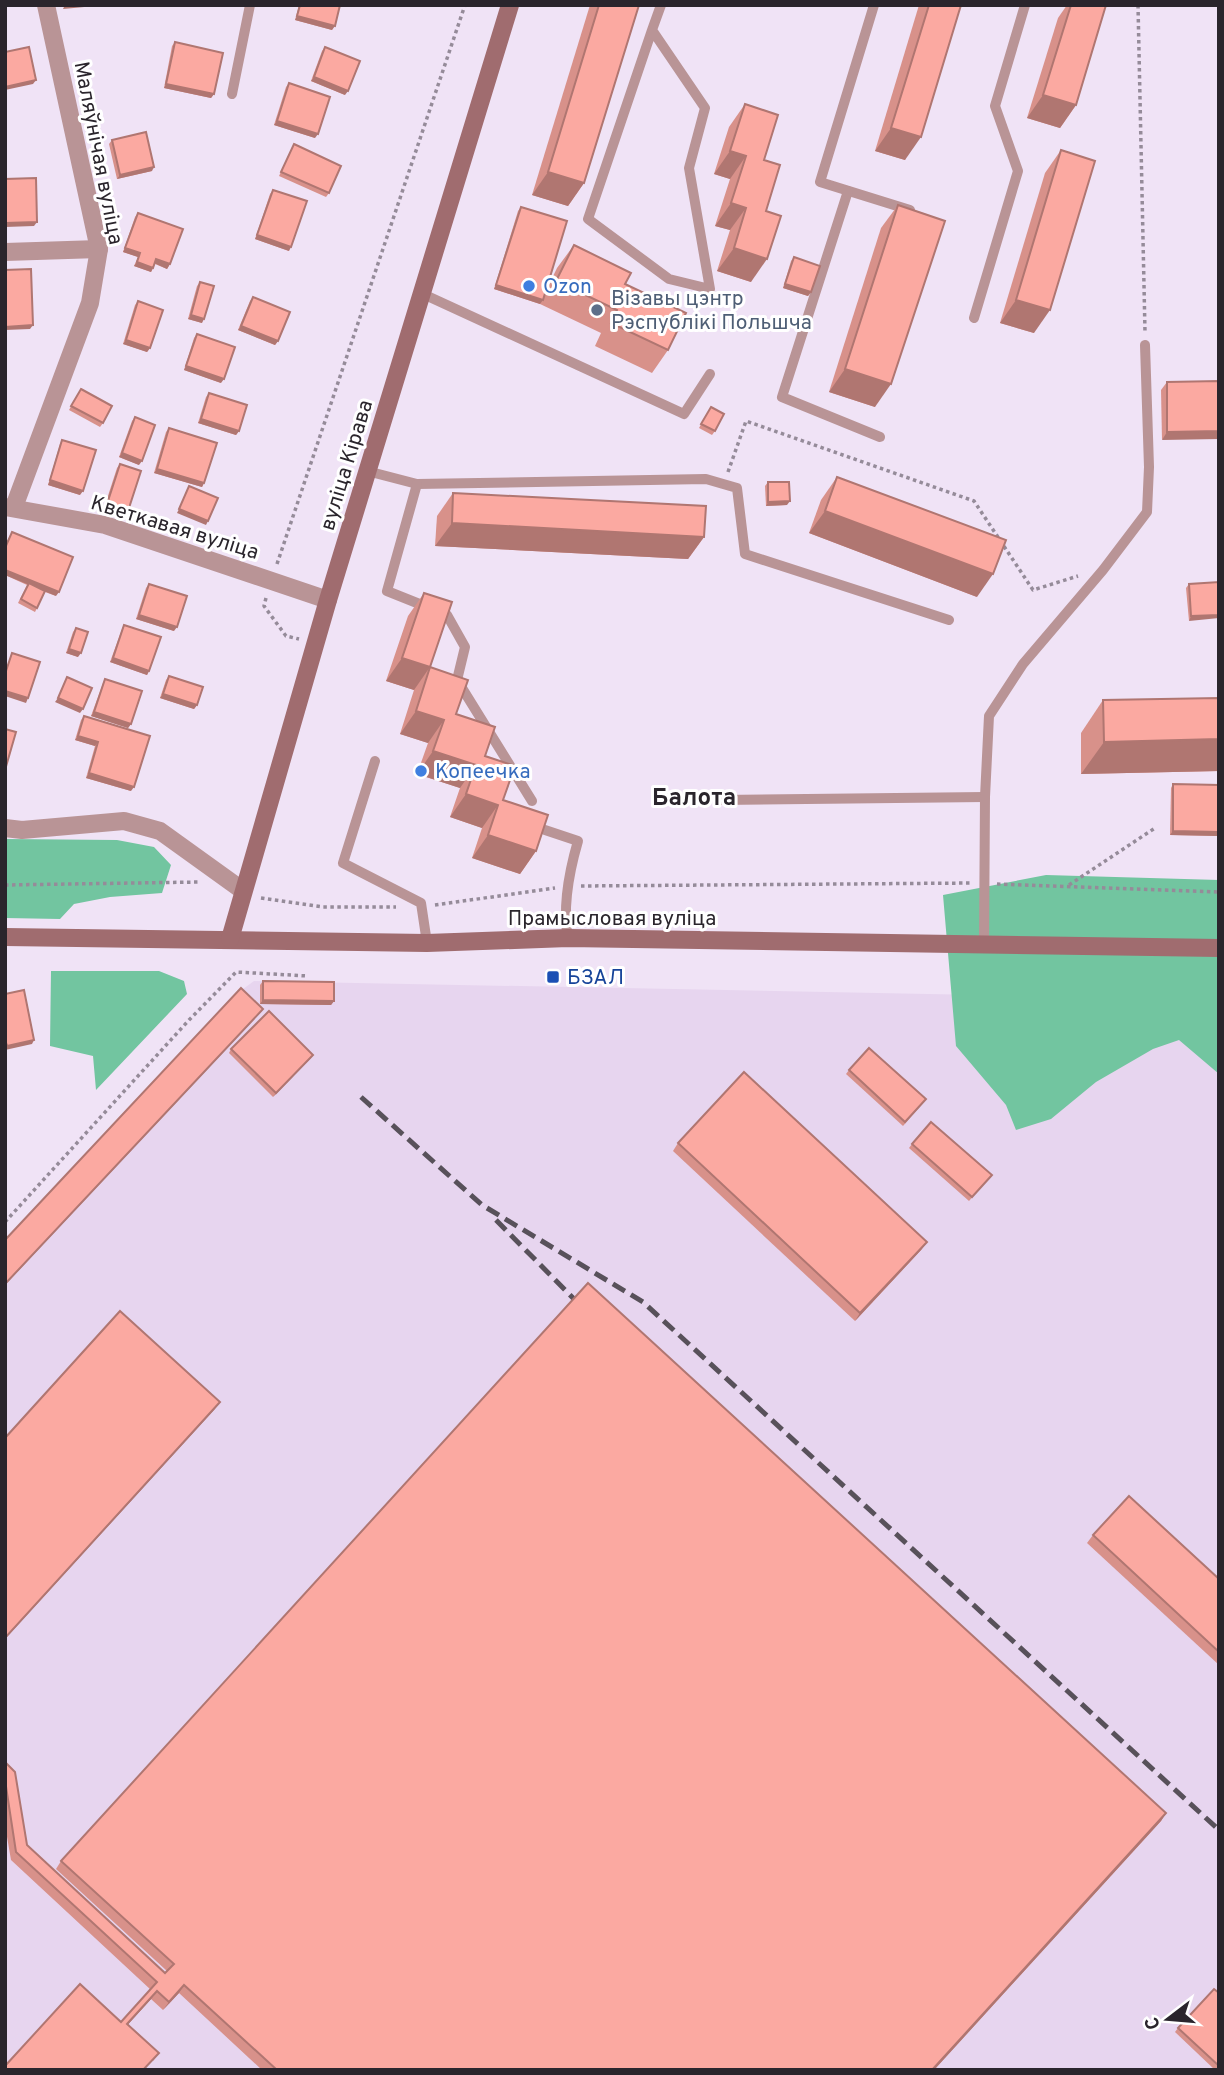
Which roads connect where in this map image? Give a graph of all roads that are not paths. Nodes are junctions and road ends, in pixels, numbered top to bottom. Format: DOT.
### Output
graph roads {
  1 [pos="46,5"];
  2 [pos="250,5"];
  3 [pos="510,5"];
  4 [pos="661,5"];
  5 [pos="1025,5"];
  6 [pos="870,6"];
  7 [pos="652,30"];
  8 [pos="232,94"];
  9 [pos="848,191"];
  10 [pos="910,210"];
  11 [pos="99,249"];
  12 [pos="5,252"];
  13 [pos="423,294"];
  14 [pos="974,318"];
  15 [pos="1145,345"];
  16 [pos="710,374"];
  17 [pos="880,437"];
  18 [pos="367,471"];
  19 [pos="417,484"];
  20 [pos="9,507"];
  21 [pos="328,600"];
  22 [pos="949,620"];
  23 [pos="375,761"];
  24 [pos="985,797"];
  25 [pos="720,800"];
  26 [pos="532,801"];
  27 [pos="5,828"];
  28 [pos="545,830"];
  29 [pos="242,892"];
  30 [pos="5,937"];
  31 [pos="568,938"];
  32 [pos="230,939"];
  33 [pos="427,943"];
  34 [pos="984,944"];
  35 [pos="1219,948"];
  1 -- 11 [label="street, Маляўнічая вуліца"];
  2 -- 8 [label="lane"];
  3 -- 13 [label="main road, вуліца Кірава"];
  4 -- 7 [label="lane"];
  5 -- 14 [label="lane"];
  6 -- 9 [label="lane"];
  7 -- 7 [label="lane"];
  9 -- 10 [label="lane"];
  9 -- 17 [label="lane"];
  11 -- 12 [label="street"];
  11 -- 20 [label="street, Маляўнічая вуліца"];
  13 -- 16 [label="lane"];
  13 -- 18 [label="main road, вуліца Кірава"];
  15 -- 24 [label="lane"];
  18 -- 19 [label="lane"];
  18 -- 21 [label="main road, вуліца Кірава"];
  19 -- 22 [label="lane"];
  19 -- 26 [label="lane"];
  20 -- 21 [label="street, Кветкавая вуліца"];
  21 -- 29 [label="main road, вуліца Кірава"];
  23 -- 33 [label="lane"];
  24 -- 25 [label="lane"];
  24 -- 34 [label="lane"];
  27 -- 29 [label="street"];
  28 -- 31 [label="lane"];
  29 -- 32 [label="main road, вуліца Кірава"];
  30 -- 32 [label="main road, Прамысловая вуліца"];
  31 -- 33 [label="main road, Прамысловая вуліца"];
  31 -- 34 [label="main road, Прамысловая вуліца"];
  32 -- 33 [label="main road, Прамысловая вуліца"];
  34 -- 35 [label="main road, Прамысловая вуліца"];
}
